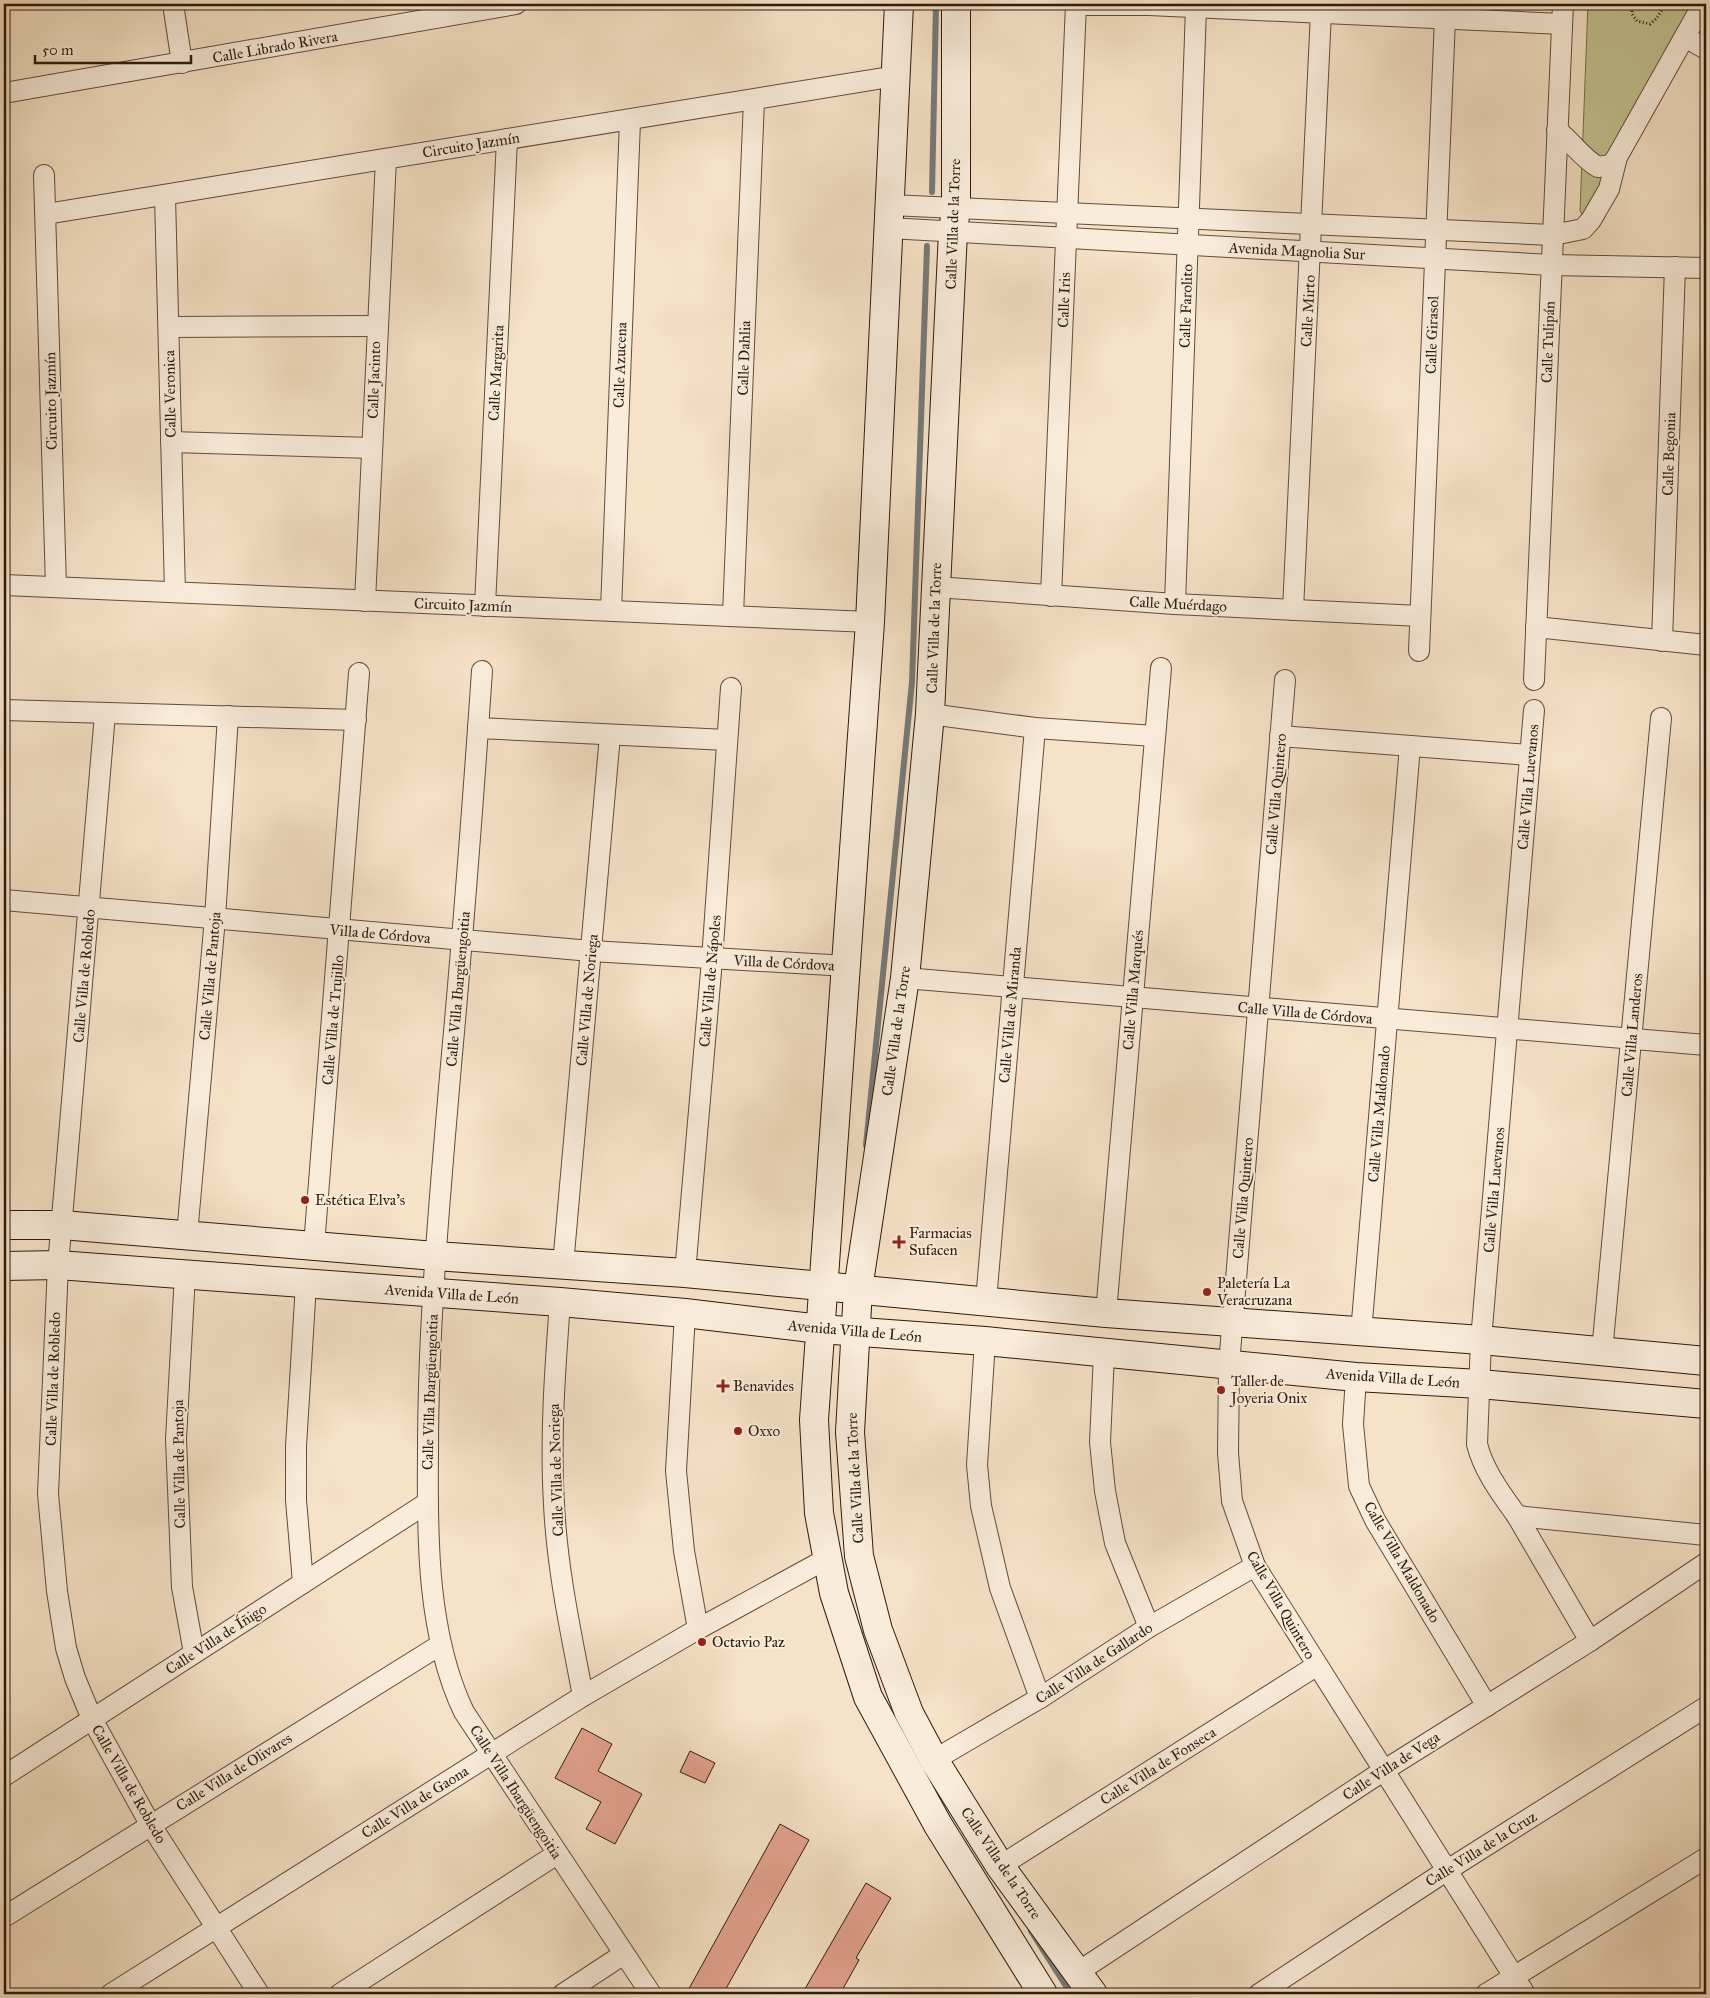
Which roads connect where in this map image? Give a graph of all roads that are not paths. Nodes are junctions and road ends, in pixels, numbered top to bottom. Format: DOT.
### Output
graph roads {
  1 [pos="173,4"];
  2 [pos="516,4"];
  3 [pos="899,4"];
  4 [pos="956,4"];
  5 [pos="1076,4"];
  6 [pos="1563,4"];
  7 [pos="1704,4"];
  8 [pos="1196,8"];
  9 [pos="1320,12"];
  10 [pos="1445,18"];
  11 [pos="1562,24"];
  12 [pos="1685,37"];
  13 [pos="1706,49"];
  14 [pos="182,63"];
  15 [pos="896,76"];
  16 [pos="4,93"];
  17 [pos="754,100"];
  18 [pos="630,121"];
  19 [pos="1557,130"];
  20 [pos="507,139"];
  21 [pos="1617,156"];
  22 [pos="386,159"];
  23 [pos="44,175"];
  24 [pos="165,196"];
  25 [pos="1067,213"];
  26 [pos="46,214"];
  27 [pos="889,217"];
  28 [pos="1189,218"];
  29 [pos="955,220"];
  30 [pos="1312,224"];
  31 [pos="1436,229"];
  32 [pos="1553,235"];
  33 [pos="1066,238"];
  34 [pos="1188,244"];
  35 [pos="1311,251"];
  36 [pos="1435,258"];
  37 [pos="1551,265"];
  38 [pos="1675,267"];
  39 [pos="1706,267"];
  40 [pos="377,326"];
  41 [pos="168,327"];
  42 [pos="171,442"];
  43 [pos="372,448"];
  44 [pos="4,585"];
  45 [pos="56,587"];
  46 [pos="936,587"];
  47 [pos="175,592"];
  48 [pos="1052,596"];
  49 [pos="365,600"];
  50 [pos="1175,604"];
  51 [pos="486,606"];
  52 [pos="611,610"];
  53 [pos="1293,610"];
  54 [pos="733,615"];
  55 [pos="1420,616"];
  56 [pos="870,622"];
  57 [pos="1536,628"];
  58 [pos="1662,641"];
  59 [pos="1706,646"];
  60 [pos="1419,651"];
  61 [pos="1161,668"];
  62 [pos="482,671"];
  63 [pos="360,673"];
  64 [pos="1285,680"];
  65 [pos="1534,680"];
  66 [pos="731,688"];
  67 [pos="4,710"];
  68 [pos="1534,710"];
  69 [pos="105,714"];
  70 [pos="930,714"];
  71 [pos="228,716"];
  72 [pos="1661,718"];
  73 [pos="356,720"];
  74 [pos="478,728"];
  75 [pos="1035,728"];
  76 [pos="610,735"];
  77 [pos="1155,736"];
  78 [pos="1280,736"];
  79 [pos="727,740"];
  80 [pos="1410,746"];
  81 [pos="1530,755"];
  82 [pos="4,900"];
  83 [pos="90,908"];
  84 [pos="215,918"];
  85 [pos="340,931"];
  86 [pos="462,941"];
  87 [pos="591,951"];
  88 [pos="712,960"];
  89 [pos="847,966"];
  90 [pos="904,978"];
  91 [pos="1012,988"];
  92 [pos="1132,998"];
  93 [pos="1258,1009"];
  94 [pos="1387,1019"];
  95 [pos="1507,1029"];
  96 [pos="1631,1039"];
  97 [pos="1706,1045"];
  98 [pos="4,1225"];
  99 [pos="62,1225"];
  100 [pos="187,1235"];
  101 [pos="314,1246"];
  102 [pos="434,1256"];
  103 [pos="58,1265"];
  104 [pos="563,1265"];
  105 [pos="4,1266"];
  106 [pos="685,1273"];
  107 [pos="185,1274"];
  108 [pos="306,1284"];
  109 [pos="824,1287"];
  110 [pos="858,1289"];
  111 [pos="433,1293"];
  112 [pos="986,1301"];
  113 [pos="560,1302"];
  114 [pos="685,1313"];
  115 [pos="1106,1313"];
  116 [pos="1232,1324"];
  117 [pos="820,1329"];
  118 [pos="857,1331"];
  119 [pos="1361,1333"];
  120 [pos="1481,1340"];
  121 [pos="985,1341"];
  122 [pos="1602,1352"];
  123 [pos="1104,1354"];
  124 [pos="1706,1361"];
  125 [pos="1229,1365"];
  126 [pos="1356,1377"];
  127 [pos="1480,1384"];
  128 [pos="1706,1404"];
  129 [pos="427,1503"];
  130 [pos="1517,1516"];
  131 [pos="1706,1535"];
  132 [pos="828,1558"];
  133 [pos="1706,1563"];
  134 [pos="1255,1566"];
  135 [pos="302,1583"];
  136 [pos="1150,1626"];
  137 [pos="698,1629"];
  138 [pos="1590,1640"];
  139 [pos="440,1645"];
  140 [pos="194,1653"];
  141 [pos="1316,1666"];
  142 [pos="583,1696"];
  143 [pos="1040,1698"];
  144 [pos="1487,1706"];
  145 [pos="1706,1707"];
  146 [pos="92,1719"];
  147 [pos="490,1754"];
  148 [pos="934,1760"];
  149 [pos="1383,1771"];
  150 [pos="4,1776"];
  151 [pos="150,1824"];
  152 [pos="557,1854"];
  153 [pos="1706,1858"];
  154 [pos="1000,1866"];
  155 [pos="1446,1870"];
  156 [pos="4,1917"];
  157 [pos="217,1926"];
  158 [pos="624,1954"];
  159 [pos="1078,1972"];
  160 [pos="1514,1977"];
  161 [pos="1041,1993"];
  162 [pos="111,1994"];
  163 [pos="259,1994"];
  164 [pos="340,1994"];
  165 [pos="563,1994"];
  166 [pos="651,1994"];
  167 [pos="1094,1994"];
  168 [pos="1259,1994"];
  169 [pos="1486,1994"];
  170 [pos="1525,1994"];
  1 -- 14 [label="street"];
  2 -- 14 [label="street, Calle Librado Rivera"];
  3 -- 15 [label="street, Calle Villa de la Torre"];
  4 -- 29 [label="street, Calle Villa de la Torre"];
  5 -- 8 [label="street"];
  5 -- 25 [label="street, Calle Iris"];
  6 -- 11 [label="street, Calle Tulipán"];
  7 -- 12 [label="street, Avenida Magnolia Sur"];
  8 -- 9 [label="street"];
  8 -- 28 [label="street, Calle Farolito"];
  9 -- 10 [label="street"];
  9 -- 30 [label="street, Calle Mirto"];
  10 -- 11 [label="street"];
  10 -- 31 [label="street, Calle Girasol"];
  11 -- 19 [label="street, Calle Tulipán"];
  12 -- 13 [label="street"];
  12 -- 21 [label="street, Avenida Magnolia Sur"];
  14 -- 16 [label="street, Calle Librado Rivera"];
  15 -- 17 [label="street, Circuito Jazmín"];
  15 -- 27 [label="street, Calle Villa de la Torre"];
  17 -- 18 [label="street, Circuito Jazmín"];
  17 -- 54 [label="street, Calle Dahlia"];
  18 -- 20 [label="street, Circuito Jazmín"];
  18 -- 52 [label="street, Calle Azucena"];
  19 -- 21 [label="street"];
  19 -- 32 [label="street, Calle Tulipán"];
  20 -- 22 [label="street, Circuito Jazmín"];
  20 -- 51 [label="street, Calle Margarita"];
  21 -- 32 [label="street, Avenida Magnolia Sur"];
  22 -- 24 [label="street, Circuito Jazmín"];
  22 -- 40 [label="street, Calle Jacinto"];
  23 -- 26 [label="street, Circuito Jazmín"];
  24 -- 26 [label="street, Circuito Jazmín"];
  24 -- 41 [label="street, Calle Veronica"];
  25 -- 28 [label="street, Avenida Magnolia Sur"];
  25 -- 29 [label="street, Avenida Magnolia Sur"];
  25 -- 33 [label="street, Calle Iris"];
  26 -- 45 [label="street, Circuito Jazmín"];
  27 -- 29 [label="street, Avenida Magnolia Sur"];
  27 -- 56 [label="street, Calle Villa de la Torre"];
  28 -- 30 [label="street, Avenida Magnolia Sur"];
  28 -- 34 [label="street, Calle Farolito"];
  29 -- 33 [label="street, Avenida Magnolia Sur"];
  29 -- 46 [label="street, Calle Villa de la Torre"];
  30 -- 31 [label="street, Avenida Magnolia Sur"];
  30 -- 35 [label="street, Calle Mirto"];
  31 -- 32 [label="street, Avenida Magnolia Sur"];
  31 -- 36 [label="street, Calle Girasol"];
  32 -- 37 [label="street, Calle Tulipán"];
  33 -- 34 [label="street, Avenida Magnolia Sur"];
  33 -- 48 [label="street, Calle Iris"];
  34 -- 35 [label="street, Avenida Magnolia Sur"];
  34 -- 50 [label="street, Calle Farolito"];
  35 -- 36 [label="street, Avenida Magnolia Sur"];
  35 -- 53 [label="street, Calle Mirto"];
  36 -- 37 [label="street, Avenida Magnolia Sur"];
  36 -- 55 [label="street, Calle Girasol"];
  37 -- 38 [label="street, Avenida Magnolia Sur"];
  37 -- 57 [label="street, Calle Tulipán"];
  38 -- 39 [label="street, Avenida Magnolia Sur"];
  38 -- 58 [label="street, Calle Begonia"];
  40 -- 41 [label="street"];
  40 -- 43 [label="street, Calle Jacinto"];
  41 -- 42 [label="street, Calle Veronica"];
  42 -- 43 [label="street"];
  42 -- 47 [label="street, Calle Veronica"];
  43 -- 49 [label="street, Calle Jacinto"];
  44 -- 45 [label="street, Circuito Jazmín"];
  45 -- 47 [label="street, Circuito Jazmín"];
  46 -- 48 [label="street, Calle Muérdago"];
  46 -- 70 [label="street, Calle Villa de la Torre"];
  47 -- 49 [label="street, Circuito Jazmín"];
  48 -- 50 [label="street, Calle Muérdago"];
  49 -- 51 [label="street, Circuito Jazmín"];
  50 -- 53 [label="street, Calle Muérdago"];
  51 -- 52 [label="street, Circuito Jazmín"];
  52 -- 54 [label="street, Circuito Jazmín"];
  53 -- 55 [label="street, Calle Muérdago"];
  54 -- 56 [label="street, Circuito Jazmín"];
  55 -- 60 [label="street, Calle Girasol"];
  56 -- 89 [label="street, Calle Villa de la Torre"];
  57 -- 58 [label="street"];
  57 -- 65 [label="street, Calle Tulipán"];
  58 -- 59 [label="street"];
  61 -- 77 [label="street, Calle Villa Marqués"];
  62 -- 74 [label="street, Calle Villa Ibargüengoitia"];
  63 -- 73 [label="street, Calle Villa de Trujillo"];
  64 -- 78 [label="street, Calle Villa Quintero"];
  66 -- 79 [label="street, Calle Villa de Nápoles"];
  67 -- 69 [label="street"];
  68 -- 81 [label="street, Calle Villa Luevanos"];
  69 -- 71 [label="street"];
  69 -- 83 [label="street, Calle Villa de Robledo"];
  70 -- 75 [label="street"];
  70 -- 90 [label="street, Calle Villa de la Torre"];
  71 -- 73 [label="street"];
  71 -- 84 [label="street, Calle Villa de Pantoja"];
  72 -- 96 [label="street, Calle Villa Landeros"];
  73 -- 85 [label="street, Calle Villa de Trujillo"];
  74 -- 76 [label="street"];
  74 -- 86 [label="street, Calle Villa Ibargüengoitia"];
  75 -- 77 [label="street"];
  75 -- 91 [label="street, Calle Villa de Miranda"];
  76 -- 79 [label="street"];
  76 -- 87 [label="street, Calle Villa de Noriega"];
  77 -- 92 [label="street, Calle Villa Marqués"];
  78 -- 80 [label="street"];
  78 -- 93 [label="street, Calle Villa Quintero"];
  79 -- 88 [label="street, Calle Villa de Nápoles"];
  80 -- 81 [label="street"];
  80 -- 94 [label="street, Calle Villa Maldonado"];
  81 -- 95 [label="street, Calle Villa Luevanos"];
  82 -- 83 [label="street, Villa de Córdova"];
  83 -- 84 [label="street, Villa de Córdova"];
  83 -- 99 [label="street, Calle Villa de Robledo"];
  84 -- 85 [label="street, Villa de Córdova"];
  84 -- 100 [label="street, Calle Villa de Pantoja"];
  85 -- 86 [label="street, Villa de Córdova"];
  85 -- 101 [label="street, Calle Villa de Trujillo"];
  86 -- 87 [label="street, Villa de Córdova"];
  86 -- 102 [label="street, Calle Villa Ibargüengoitia"];
  87 -- 88 [label="street, Villa de Córdova"];
  87 -- 104 [label="street, Calle Villa de Noriega"];
  88 -- 89 [label="street, Villa de Córdova"];
  88 -- 106 [label="street, Calle Villa de Nápoles"];
  89 -- 109 [label="street, Calle Villa de la Torre"];
  90 -- 91 [label="street, Calle Villa de Córdova"];
  90 -- 110 [label="street, Calle Villa de la Torre"];
  91 -- 92 [label="street, Calle Villa de Córdova"];
  91 -- 112 [label="street, Calle Villa de Miranda"];
  92 -- 93 [label="street, Calle Villa de Córdova"];
  92 -- 115 [label="street, Calle Villa Marqués"];
  93 -- 94 [label="street, Calle Villa de Córdova"];
  93 -- 116 [label="street, Calle Villa Quintero"];
  94 -- 95 [label="street, Calle Villa de Córdova"];
  94 -- 119 [label="street, Calle Villa Maldonado"];
  95 -- 96 [label="street, Calle Villa de Córdova"];
  95 -- 120 [label="street, Calle Villa Luevanos"];
  96 -- 97 [label="street, Calle Villa de Córdova"];
  96 -- 122 [label="street, Calle Villa Landeros"];
  98 -- 99 [label="street"];
  99 -- 100 [label="street"];
  99 -- 103 [label="street, Calle Villa de Robledo"];
  100 -- 101 [label="street"];
  101 -- 102 [label="street"];
  102 -- 104 [label="street"];
  102 -- 111 [label="street, Calle Villa Ibargüengoitia"];
  103 -- 105 [label="street, Avenida Villa de León"];
  103 -- 107 [label="street, Avenida Villa de León"];
  103 -- 146 [label="street, Calle Villa de Robledo"];
  104 -- 106 [label="street"];
  106 -- 109 [label="street"];
  107 -- 108 [label="street, Avenida Villa de León"];
  107 -- 140 [label="street, Calle Villa de Pantoja"];
  108 -- 111 [label="street, Avenida Villa de León"];
  108 -- 135 [label="street"];
  109 -- 110 [label="street"];
  109 -- 117 [label="street, Calle Villa de la Torre"];
  110 -- 112 [label="street"];
  110 -- 118 [label="street, Calle Villa de la Torre"];
  111 -- 113 [label="street, Avenida Villa de León"];
  111 -- 129 [label="street, Calle Villa Ibargüengoitia"];
  112 -- 115 [label="street"];
  113 -- 114 [label="street, Avenida Villa de León"];
  113 -- 142 [label="street, Calle Villa de Noriega"];
  114 -- 117 [label="street, Avenida Villa de León"];
  114 -- 137 [label="street"];
  115 -- 116 [label="street"];
  116 -- 119 [label="street"];
  116 -- 125 [label="street, Calle Villa Quintero"];
  117 -- 118 [label="street, Avenida Villa de León"];
  117 -- 132 [label="street, Calle Villa de la Torre"];
  118 -- 121 [label="street, Avenida Villa de León"];
  118 -- 148 [label="street, Calle Villa de la Torre"];
  119 -- 120 [label="street"];
  120 -- 122 [label="street"];
  120 -- 127 [label="street, Calle Villa Luevanos"];
  121 -- 123 [label="street, Avenida Villa de León"];
  121 -- 143 [label="street"];
  122 -- 124 [label="street"];
  123 -- 125 [label="street, Avenida Villa de León"];
  123 -- 136 [label="street"];
  125 -- 126 [label="street, Avenida Villa de León"];
  125 -- 134 [label="street, Calle Villa Quintero"];
  126 -- 127 [label="street, Avenida Villa de León"];
  126 -- 144 [label="street, Calle Villa Maldonado"];
  127 -- 128 [label="street, Avenida Villa de León"];
  127 -- 130 [label="street, Calle Villa Luevanos"];
  129 -- 135 [label="street, Calle Villa de Íñigo"];
  129 -- 139 [label="street, Calle Villa Ibargüengoitia"];
  130 -- 131 [label="street"];
  130 -- 138 [label="street, Calle Villa Luevanos"];
  132 -- 137 [label="street, Calle Villa de Gaona"];
  132 -- 161 [label="street, Calle Villa de la Torre"];
  133 -- 138 [label="street, Calle Villa de Vega"];
  134 -- 136 [label="street, Calle Villa de Gallardo"];
  134 -- 141 [label="street, Calle Villa Quintero"];
  135 -- 140 [label="street, Calle Villa de Íñigo"];
  136 -- 143 [label="street, Calle Villa de Gallardo"];
  137 -- 142 [label="street, Calle Villa de Gaona"];
  138 -- 144 [label="street, Calle Villa de Vega"];
  139 -- 147 [label="street, Calle Villa Ibargüengoitia"];
  139 -- 151 [label="street, Calle Villa de Olivares"];
  140 -- 146 [label="street, Calle Villa de Íñigo"];
  141 -- 149 [label="street, Calle Villa Quintero"];
  141 -- 154 [label="street, Calle Villa de Fonseca"];
  142 -- 147 [label="street, Calle Villa de Gaona"];
  143 -- 148 [label="street, Calle Villa de Gallardo"];
  144 -- 149 [label="street, Calle Villa de Vega"];
  145 -- 155 [label="street, Calle Villa de la Cruz"];
  146 -- 150 [label="street, Calle Villa de Íñigo"];
  146 -- 151 [label="street, Calle Villa de Robledo"];
  147 -- 152 [label="street, Calle Villa Ibargüengoitia"];
  147 -- 157 [label="street, Calle Villa de Gaona"];
  148 -- 154 [label="street, Calle Villa de la Torre"];
  149 -- 155 [label="street, Calle Villa Quintero"];
  149 -- 159 [label="street, Calle Villa de Vega"];
  151 -- 156 [label="street, Calle Villa de Olivares"];
  151 -- 157 [label="street, Calle Villa de Robledo"];
  152 -- 158 [label="street, Calle Villa Ibargüengoitia"];
  152 -- 164 [label="street"];
  153 -- 160 [label="street"];
  154 -- 159 [label="street, Calle Villa de la Torre"];
  155 -- 160 [label="street, Calle Villa Quintero"];
  155 -- 168 [label="street, Calle Villa de la Cruz"];
  157 -- 162 [label="street, Calle Villa de Gaona"];
  157 -- 163 [label="street, Calle Villa de Robledo"];
  158 -- 165 [label="street"];
  158 -- 166 [label="street, Calle Villa Ibargüengoitia"];
  159 -- 167 [label="street, Calle Villa de la Torre"];
  160 -- 169 [label="street"];
  160 -- 170 [label="street, Calle Villa Quintero"];
}
